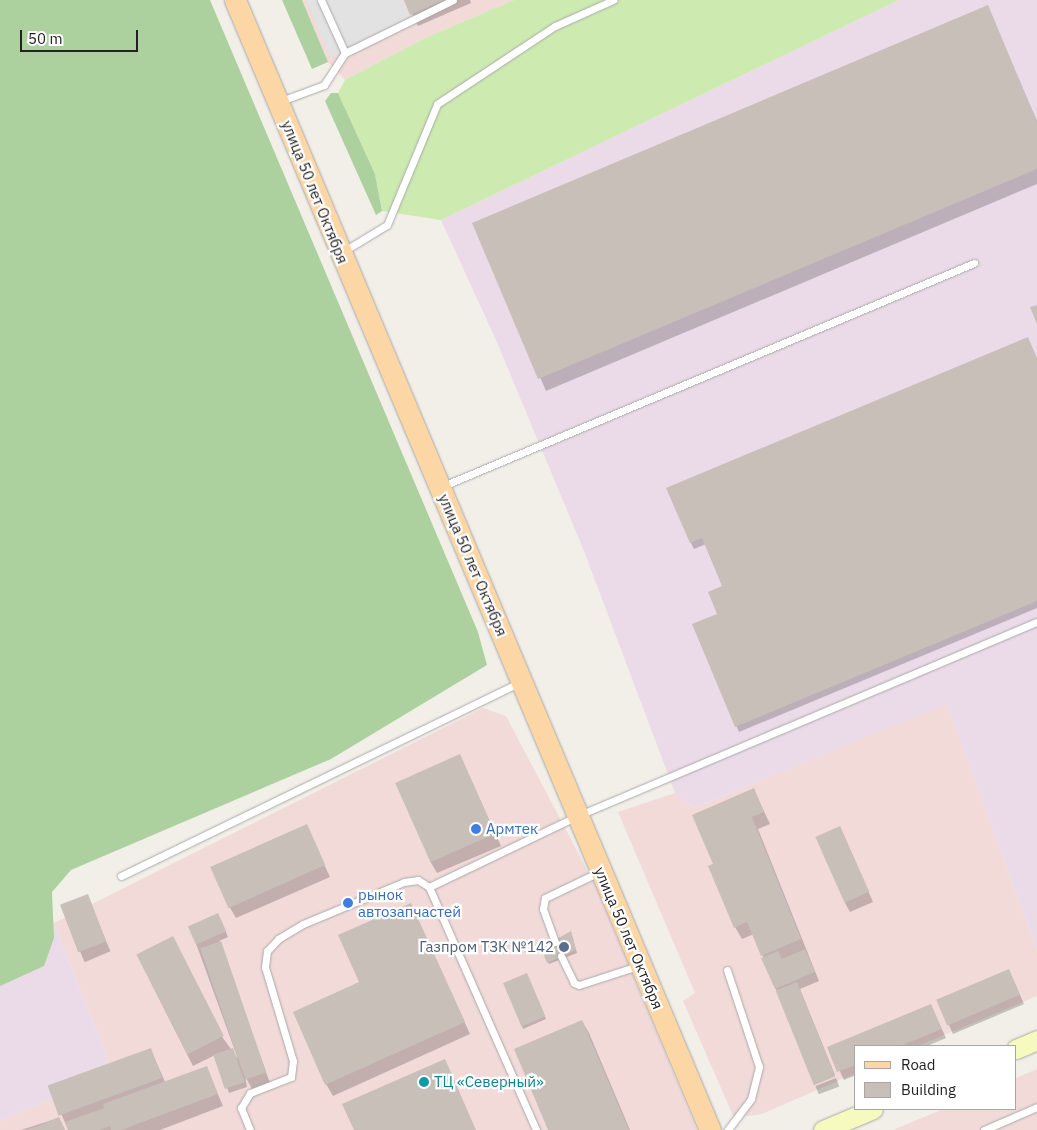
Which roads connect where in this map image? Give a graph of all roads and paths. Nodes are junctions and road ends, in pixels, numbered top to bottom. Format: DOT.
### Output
graph roads {
  1 [pos="235,0"];
  2 [pos="321,0"];
  3 [pos="453,0"];
  4 [pos="613,0"];
  5 [pos="345,53"];
  6 [pos="288,99"];
  7 [pos="340,254"];
  8 [pos="974,263"];
  9 [pos="440,487"];
  10 [pos="1037,622"];
  11 [pos="521,682"];
  12 [pos="577,816"];
  13 [pos="601,870"];
  14 [pos="121,876"];
  15 [pos="429,887"];
  16 [pos="555,942"];
  17 [pos="561,956"];
  18 [pos="640,965"];
  19 [pos="727,970"];
  20 [pos="1037,1040"];
  21 [pos="1017,1049"];
  22 [pos="1037,1107"];
  23 [pos="871,1110"];
  24 [pos="250,1130"];
  25 [pos="536,1130"];
  26 [pos="710,1130"];
  27 [pos="728,1130"];
  28 [pos="823,1130"];
  29 [pos="984,1130"];
  1 -- 6 [label="main road, улица 50 лет Октября"];
  2 -- 5 [label="lane"];
  3 -- 5 [label="lane"];
  4 -- 7 [label="lane"];
  5 -- 6 [label="lane"];
  6 -- 7 [label="main road, улица 50 лет Октября"];
  7 -- 9 [label="main road, улица 50 лет Октября"];
  8 -- 9 [label="lane"];
  9 -- 11 [label="main road, улица 50 лет Октября"];
  10 -- 12 [label="lane"];
  11 -- 12 [label="main road, улица 50 лет Октября"];
  11 -- 14 [label="lane"];
  12 -- 13 [label="main road, улица 50 лет Октября"];
  12 -- 15 [label="lane"];
  13 -- 16 [label="lane"];
  13 -- 18 [label="main road, улица 50 лет Октября"];
  15 -- 24 [label="lane"];
  15 -- 25 [label="lane"];
  17 -- 18 [label="lane"];
  18 -- 26 [label="main road, улица 50 лет Октября"];
  19 -- 27 [label="lane"];
  20 -- 21 [label="street"];
  22 -- 29 [label="lane"];
  23 -- 28 [label="street"];
}
